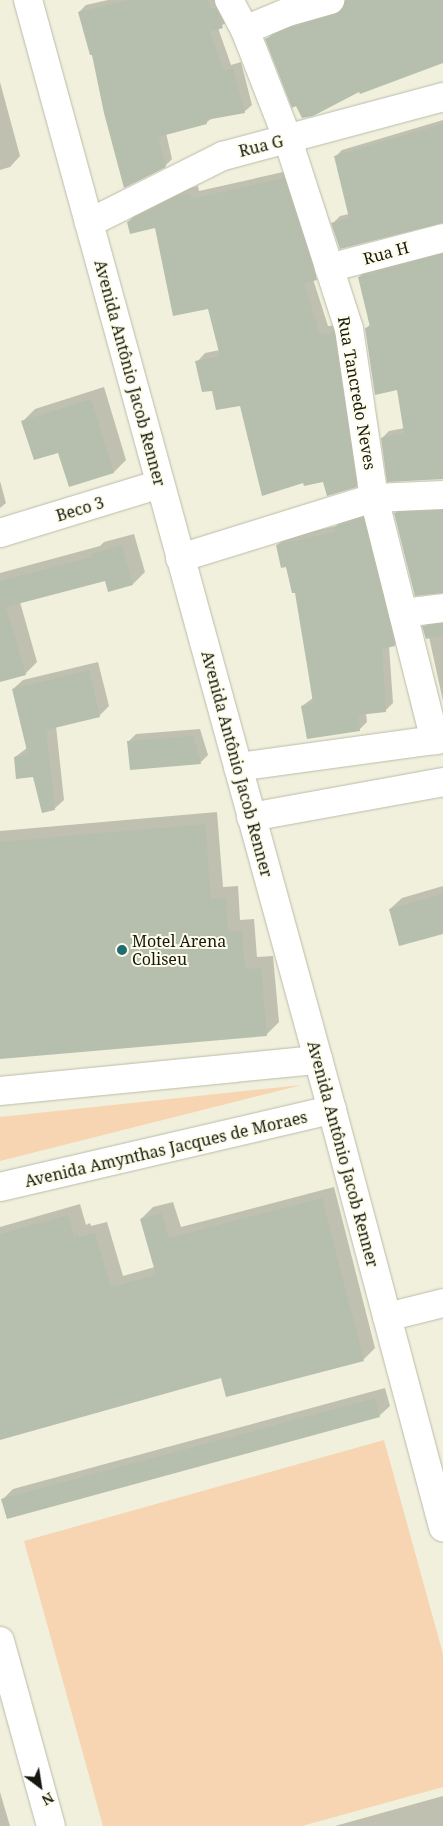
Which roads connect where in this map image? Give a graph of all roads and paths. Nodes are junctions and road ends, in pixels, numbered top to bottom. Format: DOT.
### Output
graph roads {
  1 [pos="28,0"];
  2 [pos="229,0"];
  3 [pos="330,0"];
  4 [pos="245,30"];
  5 [pos="443,96"];
  6 [pos="288,140"];
  7 [pos="89,223"];
  8 [pos="443,238"];
  9 [pos="329,268"];
  10 [pos="160,484"];
  11 [pos="443,495"];
  12 [pos="374,498"];
  13 [pos="0,533"];
  14 [pos="180,558"];
  15 [pos="443,608"];
  16 [pos="403,613"];
  17 [pos="439,739"];
  18 [pos="238,768"];
  19 [pos="443,782"];
  20 [pos="251,817"];
  21 [pos="318,1060"];
  22 [pos="0,1091"];
  23 [pos="332,1110"];
  24 [pos="0,1188"];
  25 [pos="443,1303"];
  26 [pos="387,1317"];
  27 [pos="443,1528"];
  28 [pos="0,1641"];
  29 [pos="6,1684"];
  30 [pos="51,1826"];
  1 -- 7 [label="street, Avenida Antônio Jacob Renner"];
  2 -- 4 [label="street, Rua Tancredo Neves"];
  3 -- 4 [label="street"];
  4 -- 6 [label="street, Rua Tancredo Neves"];
  5 -- 6 [label="street, Rua G"];
  6 -- 7 [label="street, Rua G"];
  6 -- 9 [label="street, Rua Tancredo Neves"];
  7 -- 10 [label="street, Avenida Antônio Jacob Renner"];
  8 -- 9 [label="street, Rua H"];
  9 -- 12 [label="street, Rua Tancredo Neves"];
  10 -- 13 [label="street, Beco 3"];
  10 -- 14 [label="street, Avenida Antônio Jacob Renner"];
  11 -- 12 [label="street"];
  12 -- 14 [label="street"];
  12 -- 16 [label="street, Rua Tancredo Neves"];
  14 -- 18 [label="street, Avenida Antônio Jacob Renner"];
  15 -- 16 [label="street"];
  16 -- 17 [label="street, Rua Tancredo Neves"];
  17 -- 18 [label="street"];
  18 -- 20 [label="street, Avenida Antônio Jacob Renner"];
  19 -- 20 [label="street"];
  20 -- 21 [label="street, Avenida Antônio Jacob Renner"];
  21 -- 22 [label="street"];
  21 -- 23 [label="street, Avenida Antônio Jacob Renner"];
  23 -- 24 [label="street, Avenida Amynthas Jacques de Moraes"];
  23 -- 26 [label="street, Avenida Antônio Jacob Renner"];
  25 -- 26 [label="street"];
  26 -- 27 [label="street, Avenida Antônio Jacob Renner"];
  28 -- 29 [label="street"];
  29 -- 30 [label="street"];
}
